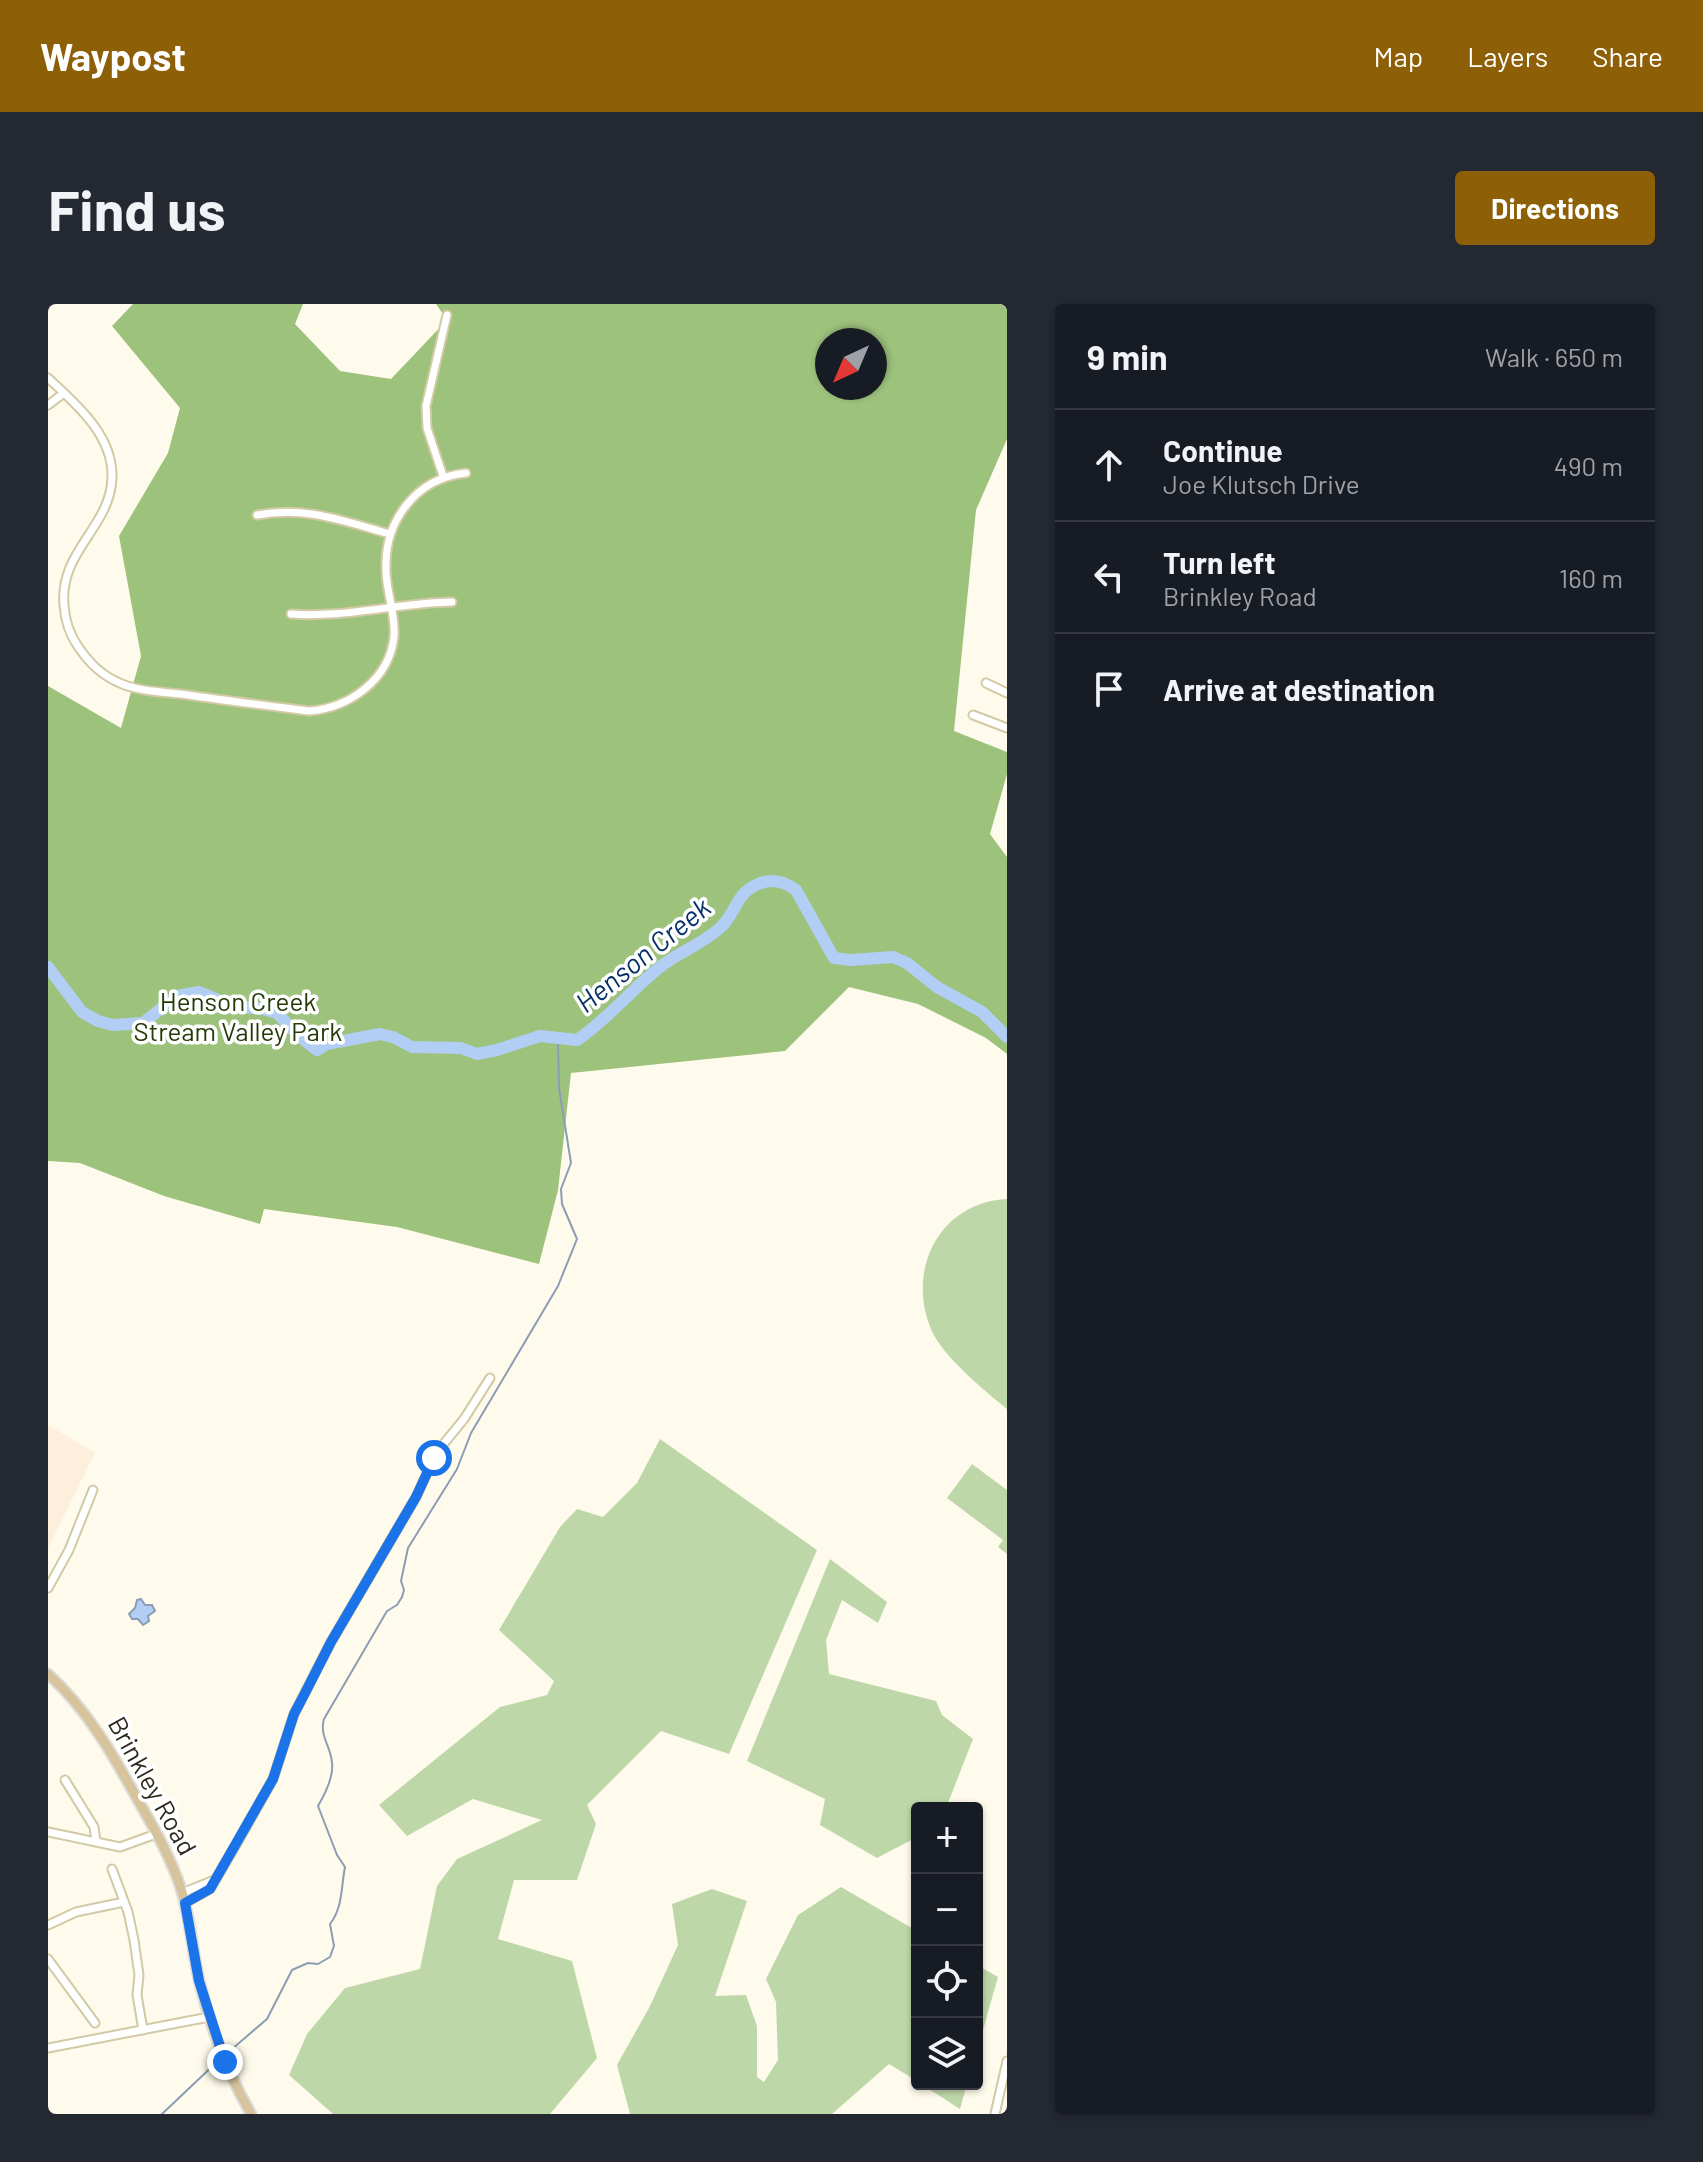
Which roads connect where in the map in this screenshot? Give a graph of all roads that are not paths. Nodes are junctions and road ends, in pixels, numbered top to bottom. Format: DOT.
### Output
graph roads {
  1 [pos="447,315"];
  2 [pos="48,378"];
  3 [pos="64,393"];
  4 [pos="48,405"];
  5 [pos="466,473"];
  6 [pos="443,476"];
  7 [pos="257,515"];
  8 [pos="390,534"];
  9 [pos="452,602"];
  10 [pos="392,609"];
  11 [pos="291,614"];
  12 [pos="986,683"];
  13 [pos="1007,693"];
  14 [pos="973,715"];
  15 [pos="1007,728"];
  16 [pos="490,1378"];
  17 [pos="93,1490"];
  18 [pos="48,1588"];
  19 [pos="48,1674"];
  20 [pos="65,1780"];
  21 [pos="48,1832"];
  22 [pos="156,1834"];
  23 [pos="96,1841"];
  24 [pos="112,1869"];
  25 [pos="184,1898"];
  26 [pos="124,1902"];
  27 [pos="48,1925"];
  28 [pos="48,1959"];
  29 [pos="209,2017"];
  30 [pos="95,2023"];
  31 [pos="143,2030"];
  32 [pos="48,2048"];
  33 [pos="1007,2061"];
  34 [pos="251,2114"];
  35 [pos="995,2114"];
  1 -- 6 [label="street"];
  2 -- 3 [label="street"];
  3 -- 4 [label="street"];
  3 -- 10 [label="street"];
  5 -- 6 [label="street"];
  6 -- 8 [label="street"];
  7 -- 8 [label="street"];
  8 -- 10 [label="street"];
  9 -- 10 [label="street"];
  10 -- 11 [label="street"];
  12 -- 13 [label="street"];
  14 -- 15 [label="street"];
  16 -- 25 [label="street"];
  17 -- 18 [label="street"];
  19 -- 22 [label="main road, Brinkley Road"];
  20 -- 23 [label="street"];
  21 -- 23 [label="street"];
  22 -- 23 [label="street"];
  22 -- 25 [label="main road, Brinkley Road"];
  24 -- 26 [label="street"];
  25 -- 29 [label="main road, Brinkley Road"];
  26 -- 27 [label="street"];
  26 -- 31 [label="street"];
  28 -- 30 [label="street"];
  29 -- 31 [label="street"];
  29 -- 34 [label="main road, Brinkley Road"];
  31 -- 32 [label="street"];
  33 -- 35 [label="street"];
}
